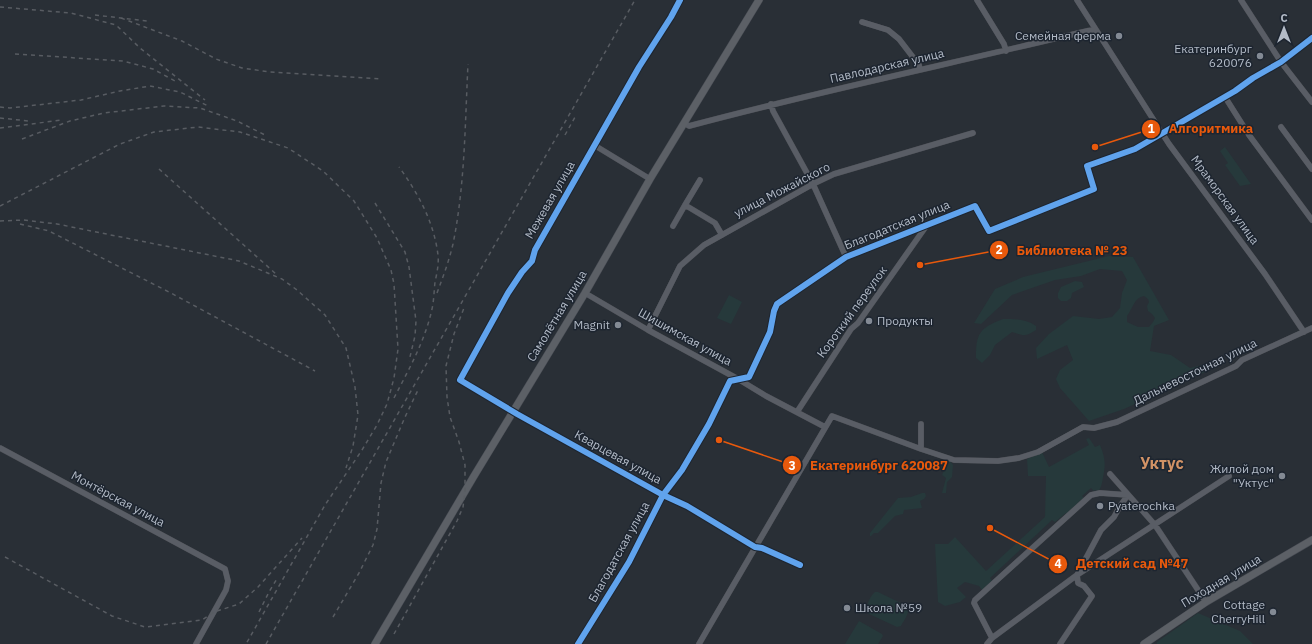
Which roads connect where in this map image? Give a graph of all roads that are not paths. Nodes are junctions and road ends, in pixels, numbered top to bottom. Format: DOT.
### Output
graph roads {
  1 [pos="680,0"];
  2 [pos="759,0"];
  3 [pos="977,0"];
  4 [pos="1077,0"];
  5 [pos="1241,0"];
  6 [pos="862,22"];
  7 [pos="1095,29"];
  8 [pos="1312,38"];
  9 [pos="1006,51"];
  10 [pos="1281,62"];
  11 [pos="920,70"];
  12 [pos="1225,96"];
  13 [pos="1312,102"];
  14 [pos="771,104"];
  15 [pos="684,124"];
  16 [pos="1281,127"];
  17 [pos="973,133"];
  18 [pos="1163,133"];
  19 [pos="594,145"];
  20 [pos="1312,169"];
  21 [pos="650,179"];
  22 [pos="700,180"];
  23 [pos="813,184"];
  24 [pos="685,205"];
  25 [pos="1312,220"];
  26 [pos="926,225"];
  27 [pos="673,226"];
  28 [pos="722,235"];
  29 [pos="846,257"];
  30 [pos="585,293"];
  31 [pos="1312,328"];
  32 [pos="648,330"];
  33 [pos="1304,332"];
  34 [pos="738,379"];
  35 [pos="512,411"];
  36 [pos="797,412"];
  37 [pos="921,424"];
  38 [pos="825,427"];
  39 [pos="0,448"];
  40 [pos="921,449"];
  41 [pos="1110,474"];
  42 [pos="1229,476"];
  43 [pos="663,495"];
  44 [pos="1128,495"];
  45 [pos="1155,525"];
  46 [pos="1312,540"];
  47 [pos="755,546"];
  48 [pos="800,565"];
  49 [pos="1077,575"];
  50 [pos="1206,602"];
  51 [pos="992,638"];
  52 [pos="196,644"];
  53 [pos="374,644"];
  54 [pos="578,644"];
  55 [pos="699,644"];
  56 [pos="986,644"];
  57 [pos="1060,644"];
  58 [pos="1144,644"];
  1 -- 19 [label="street, Межевая улица"];
  2 -- 15 [label="main road, Самолётная улица"];
  3 -- 9 [label="street"];
  4 -- 7 [label="street, Мраморская улица"];
  5 -- 10 [label="street"];
  6 -- 11 [label="street"];
  7 -- 9 [label="street, Павлодарская улица"];
  7 -- 18 [label="street, Мраморская улица"];
  8 -- 10 [label="street"];
  9 -- 11 [label="street, Павлодарская улица"];
  10 -- 12 [label="street"];
  10 -- 13 [label="street"];
  11 -- 14 [label="street, Павлодарская улица"];
  12 -- 18 [label="street"];
  12 -- 25 [label="street"];
  14 -- 15 [label="street, Павлодарская улица"];
  14 -- 23 [label="street"];
  15 -- 21 [label="main road, Самолётная улица"];
  16 -- 20 [label="street"];
  17 -- 23 [label="street, улица Можайского"];
  18 -- 26 [label="street, Благодатская улица"];
  18 -- 33 [label="street, Мраморская улица"];
  19 -- 21 [label="street"];
  19 -- 35 [label="street, Межевая улица"];
  21 -- 30 [label="main road, Самолётная улица"];
  22 -- 24 [label="street"];
  23 -- 28 [label="street, улица Можайского"];
  23 -- 29 [label="street"];
  24 -- 27 [label="street"];
  24 -- 28 [label="street"];
  26 -- 29 [label="street, Благодатская улица"];
  26 -- 36 [label="street, Короткий переулок"];
  28 -- 32 [label="street, улица Можайского"];
  29 -- 34 [label="street, Благодатская улица"];
  30 -- 32 [label="street, Шишимская улица"];
  30 -- 35 [label="main road, Самолётная улица"];
  31 -- 33 [label="street, Дальневосточная улица"];
  32 -- 34 [label="street, Шишимская улица"];
  33 -- 40 [label="street, Дальневосточная улица"];
  34 -- 36 [label="street, Шишимская улица"];
  34 -- 43 [label="street, Благодатская улица"];
  35 -- 43 [label="street, Кварцевая улица"];
  35 -- 53 [label="main road, Самолётная улица"];
  36 -- 38 [label="street, Шишимская улица"];
  37 -- 40 [label="street"];
  38 -- 40 [label="street"];
  38 -- 47 [label="street"];
  39 -- 52 [label="street, Монтёрская улица"];
  41 -- 44 [label="street"];
  42 -- 45 [label="street"];
  43 -- 47 [label="street, Кварцевая улица"];
  43 -- 54 [label="street, Благодатская улица"];
  44 -- 45 [label="street"];
  44 -- 49 [label="street"];
  44 -- 51 [label="street"];
  45 -- 49 [label="street"];
  45 -- 50 [label="street"];
  46 -- 50 [label="main road, Походная улица"];
  47 -- 48 [label="street, Кварцевая улица"];
  47 -- 55 [label="street"];
  49 -- 51 [label="street"];
  49 -- 57 [label="street"];
  50 -- 58 [label="main road, Походная улица"];
  51 -- 56 [label="street"];
}
